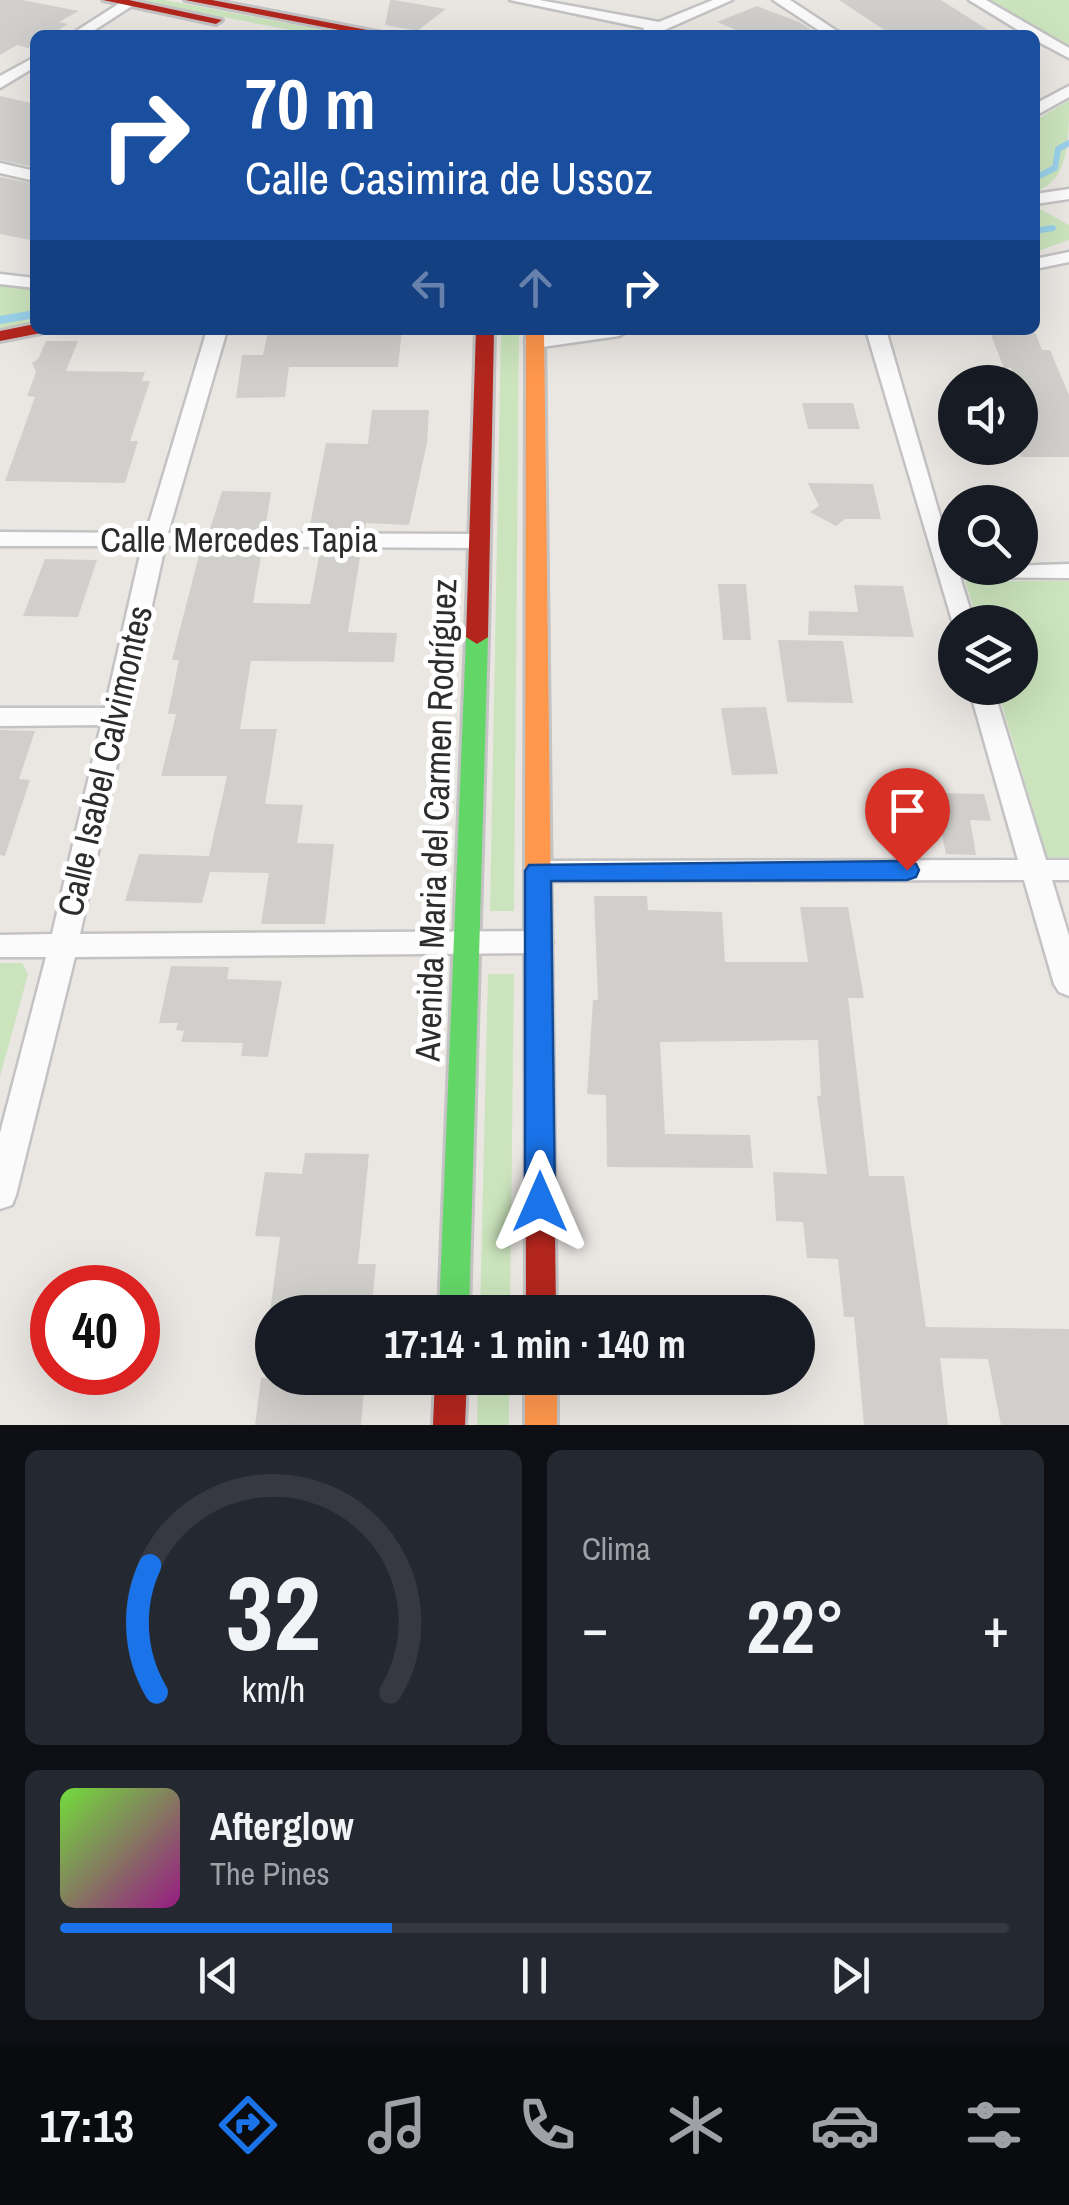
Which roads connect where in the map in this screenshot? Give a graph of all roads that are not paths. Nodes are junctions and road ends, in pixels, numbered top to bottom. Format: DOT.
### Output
graph roads {
  1 [pos="191,0"];
  2 [pos="517,0"];
  3 [pos="725,0"];
  4 [pos="780,0"];
  5 [pos="976,0"];
  6 [pos="119,2"];
  7 [pos="660,27"];
  8 [pos="84,30"];
  9 [pos="266,30"];
  10 [pos="359,30"];
  11 [pos="652,30"];
  12 [pos="828,30"];
  13 [pos="1028,30"];
  14 [pos="1040,37"];
  15 [pos="1069,54"];
  16 [pos="30,65"];
  17 [pos="0,69"];
  18 [pos="18,72"];
  19 [pos="30,75"];
  20 [pos="0,83"];
  21 [pos="1069,91"];
  22 [pos="1040,108"];
  23 [pos="0,168"];
  24 [pos="30,175"];
  25 [pos="1069,194"];
  26 [pos="1040,198"];
  27 [pos="1040,199"];
  28 [pos="1069,217"];
  29 [pos="1069,257"];
  30 [pos="1040,263"];
  31 [pos="0,280"];
  32 [pos="30,283"];
  33 [pos="30,330"];
  34 [pos="216,335"];
  35 [pos="484,335"];
  36 [pos="877,335"];
  37 [pos="0,336"];
  38 [pos="535,336"];
  39 [pos="0,540"];
  40 [pos="155,540"];
  41 [pos="479,541"];
  42 [pos="938,543"];
  43 [pos="1038,571"];
  44 [pos="1069,571"];
  45 [pos="987,705"];
  46 [pos="0,716"];
  47 [pos="112,716"];
  48 [pos="1037,870"];
  49 [pos="1069,870"];
  50 [pos="538,871"];
  51 [pos="469,942"];
  52 [pos="538,942"];
  53 [pos="64,944"];
  54 [pos="0,946"];
  55 [pos="1069,984"];
  56 [pos="0,1195"];
  57 [pos="455,1295"];
  58 [pos="541,1295"];
  59 [pos="450,1395"];
  60 [pos="541,1395"];
  61 [pos="449,1425"];
  62 [pos="542,1425"];
  1 -- 10 [label="street"];
  2 -- 7 [label="street"];
  3 -- 7 [label="street"];
  4 -- 12 [label="street"];
  5 -- 13 [label="street"];
  6 -- 8 [label="street"];
  6 -- 9 [label="street"];
  7 -- 11 [label="street"];
  14 -- 15 [label="street"];
  16 -- 18 [label="street"];
  17 -- 18 [label="street"];
  18 -- 19 [label="street"];
  18 -- 20 [label="street"];
  21 -- 22 [label="street"];
  23 -- 24 [label="street"];
  25 -- 26 [label="street"];
  27 -- 28 [label="street"];
  29 -- 30 [label="street"];
  31 -- 32 [label="street"];
  33 -- 37 [label="street"];
  34 -- 40 [label="street, Calle Isabel Calvimontes"];
  35 -- 41 [label="street, Avenida Maria del Carmen Rodríguez"];
  36 -- 42 [label="street"];
  38 -- 50 [label="street"];
  39 -- 40 [label="street, Calle Mercedes Tapia"];
  40 -- 41 [label="street, Calle Mercedes Tapia"];
  40 -- 47 [label="street, Calle Isabel Calvimontes"];
  41 -- 51 [label="street, Avenida Maria del Carmen Rodríguez"];
  43 -- 44 [label="street"];
  45 -- 48 [label="street"];
  46 -- 47 [label="street"];
  47 -- 53 [label="street, Calle Isabel Calvimontes"];
  48 -- 49 [label="street"];
  48 -- 50 [label="street"];
  48 -- 55 [label="street"];
  50 -- 52 [label="street"];
  51 -- 52 [label="street"];
  51 -- 53 [label="street"];
  51 -- 57 [label="street, Avenida Maria del Carmen Rodríguez"];
  52 -- 58 [label="street"];
  53 -- 54 [label="street"];
  53 -- 56 [label="street, Calle Isabel Calvimontes"];
  59 -- 61 [label="street"];
  60 -- 62 [label="street"];
}
